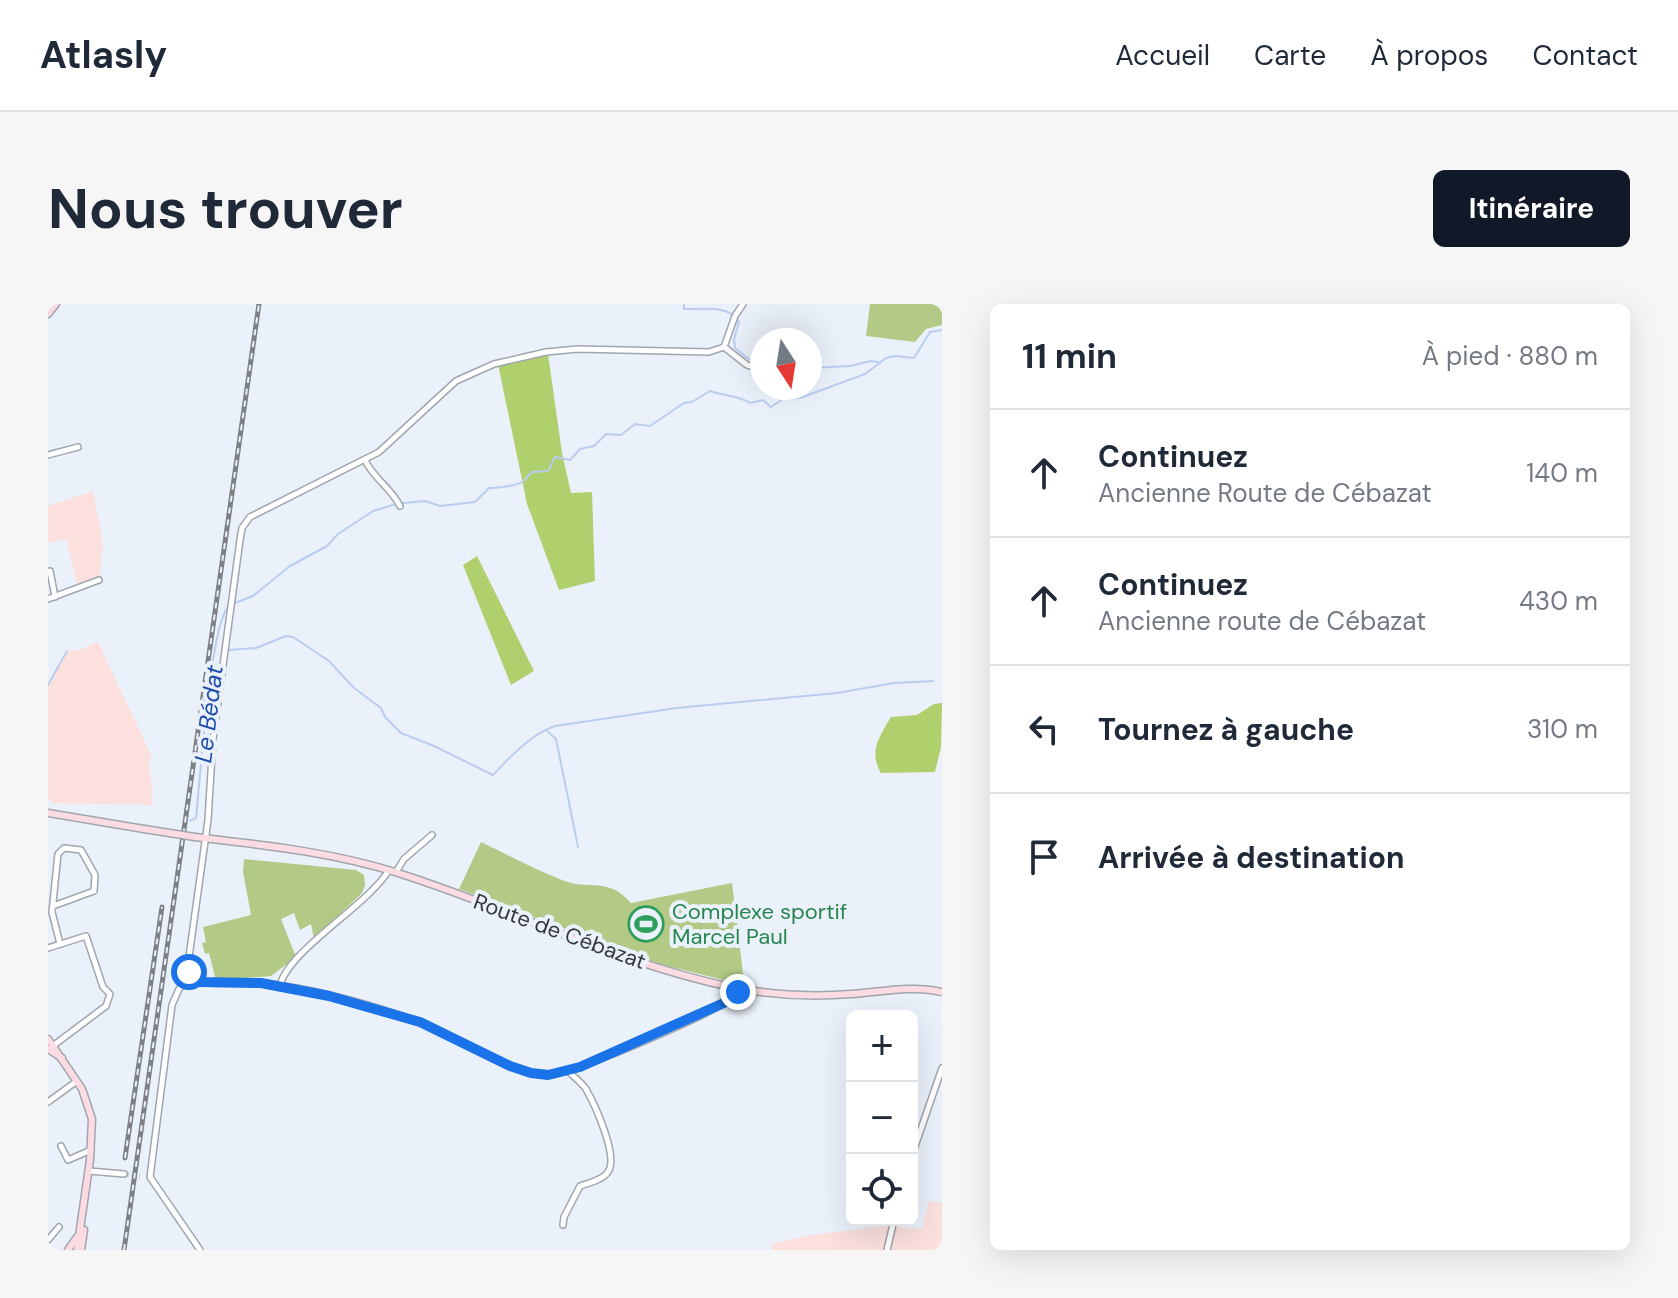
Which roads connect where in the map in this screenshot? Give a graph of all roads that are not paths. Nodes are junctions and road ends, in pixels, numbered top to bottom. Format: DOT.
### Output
graph roads {
  1 [pos="56,304"];
  2 [pos="743,304"];
  3 [pos="48,314"];
  4 [pos="724,347"];
  5 [pos="750,366"];
  6 [pos="78,447"];
  7 [pos="48,455"];
  8 [pos="365,460"];
  9 [pos="400,506"];
  10 [pos="50,571"];
  11 [pos="99,580"];
  12 [pos="51,598"];
  13 [pos="50,814"];
  14 [pos="432,835"];
  15 [pos="206,838"];
  16 [pos="392,871"];
  17 [pos="53,906"];
  18 [pos="60,944"];
  19 [pos="48,948"];
  20 [pos="192,976"];
  21 [pos="280,985"];
  22 [pos="739,989"];
  23 [pos="942,990"];
  24 [pos="50,1044"];
  25 [pos="942,1068"];
  26 [pos="568,1071"];
  27 [pos="77,1081"];
  28 [pos="48,1102"];
  29 [pos="61,1146"];
  30 [pos="91,1150"];
  31 [pos="912,1154"];
  32 [pos="89,1171"];
  33 [pos="124,1174"];
  34 [pos="140,1176"];
  35 [pos="150,1177"];
  36 [pos="563,1225"];
  37 [pos="893,1226"];
  38 [pos="59,1227"];
  39 [pos="79,1234"];
  40 [pos="48,1240"];
  41 [pos="68,1250"];
  42 [pos="79,1250"];
  43 [pos="200,1250"];
  44 [pos="887,1250"];
  1 -- 3 [label="main road"];
  2 -- 4 [label="street"];
  4 -- 5 [label="street"];
  4 -- 8 [label="street"];
  6 -- 7 [label="street"];
  8 -- 9 [label="street"];
  8 -- 15 [label="street"];
  10 -- 12 [label="street"];
  11 -- 12 [label="street"];
  13 -- 15 [label="main road, Route de Cébazat, bridge"];
  14 -- 16 [label="street"];
  15 -- 16 [label="main road, Route de Cébazat"];
  15 -- 20 [label="street"];
  16 -- 21 [label="street"];
  16 -- 22 [label="main road, Route de Cébazat"];
  17 -- 17 [label="street"];
  17 -- 18 [label="street"];
  18 -- 19 [label="street"];
  18 -- 24 [label="street"];
  20 -- 21 [label="street"];
  20 -- 35 [label="street"];
  21 -- 26 [label="street"];
  22 -- 23 [label="main road, Route de Cébazat"];
  22 -- 26 [label="street"];
  24 -- 27 [label="main road"];
  25 -- 31 [label="street"];
  26 -- 36 [label="street"];
  27 -- 28 [label="street"];
  27 -- 30 [label="main road"];
  29 -- 30 [label="street"];
  30 -- 32 [label="main road"];
  32 -- 33 [label="street"];
  32 -- 39 [label="main road"];
  32 -- 42 [label="main road"];
  34 -- 35 [label="street"];
  35 -- 43 [label="street"];
  37 -- 44 [label="street"];
  38 -- 40 [label="street"];
  39 -- 41 [label="main road"];
  39 -- 42 [label="main road"];
}
